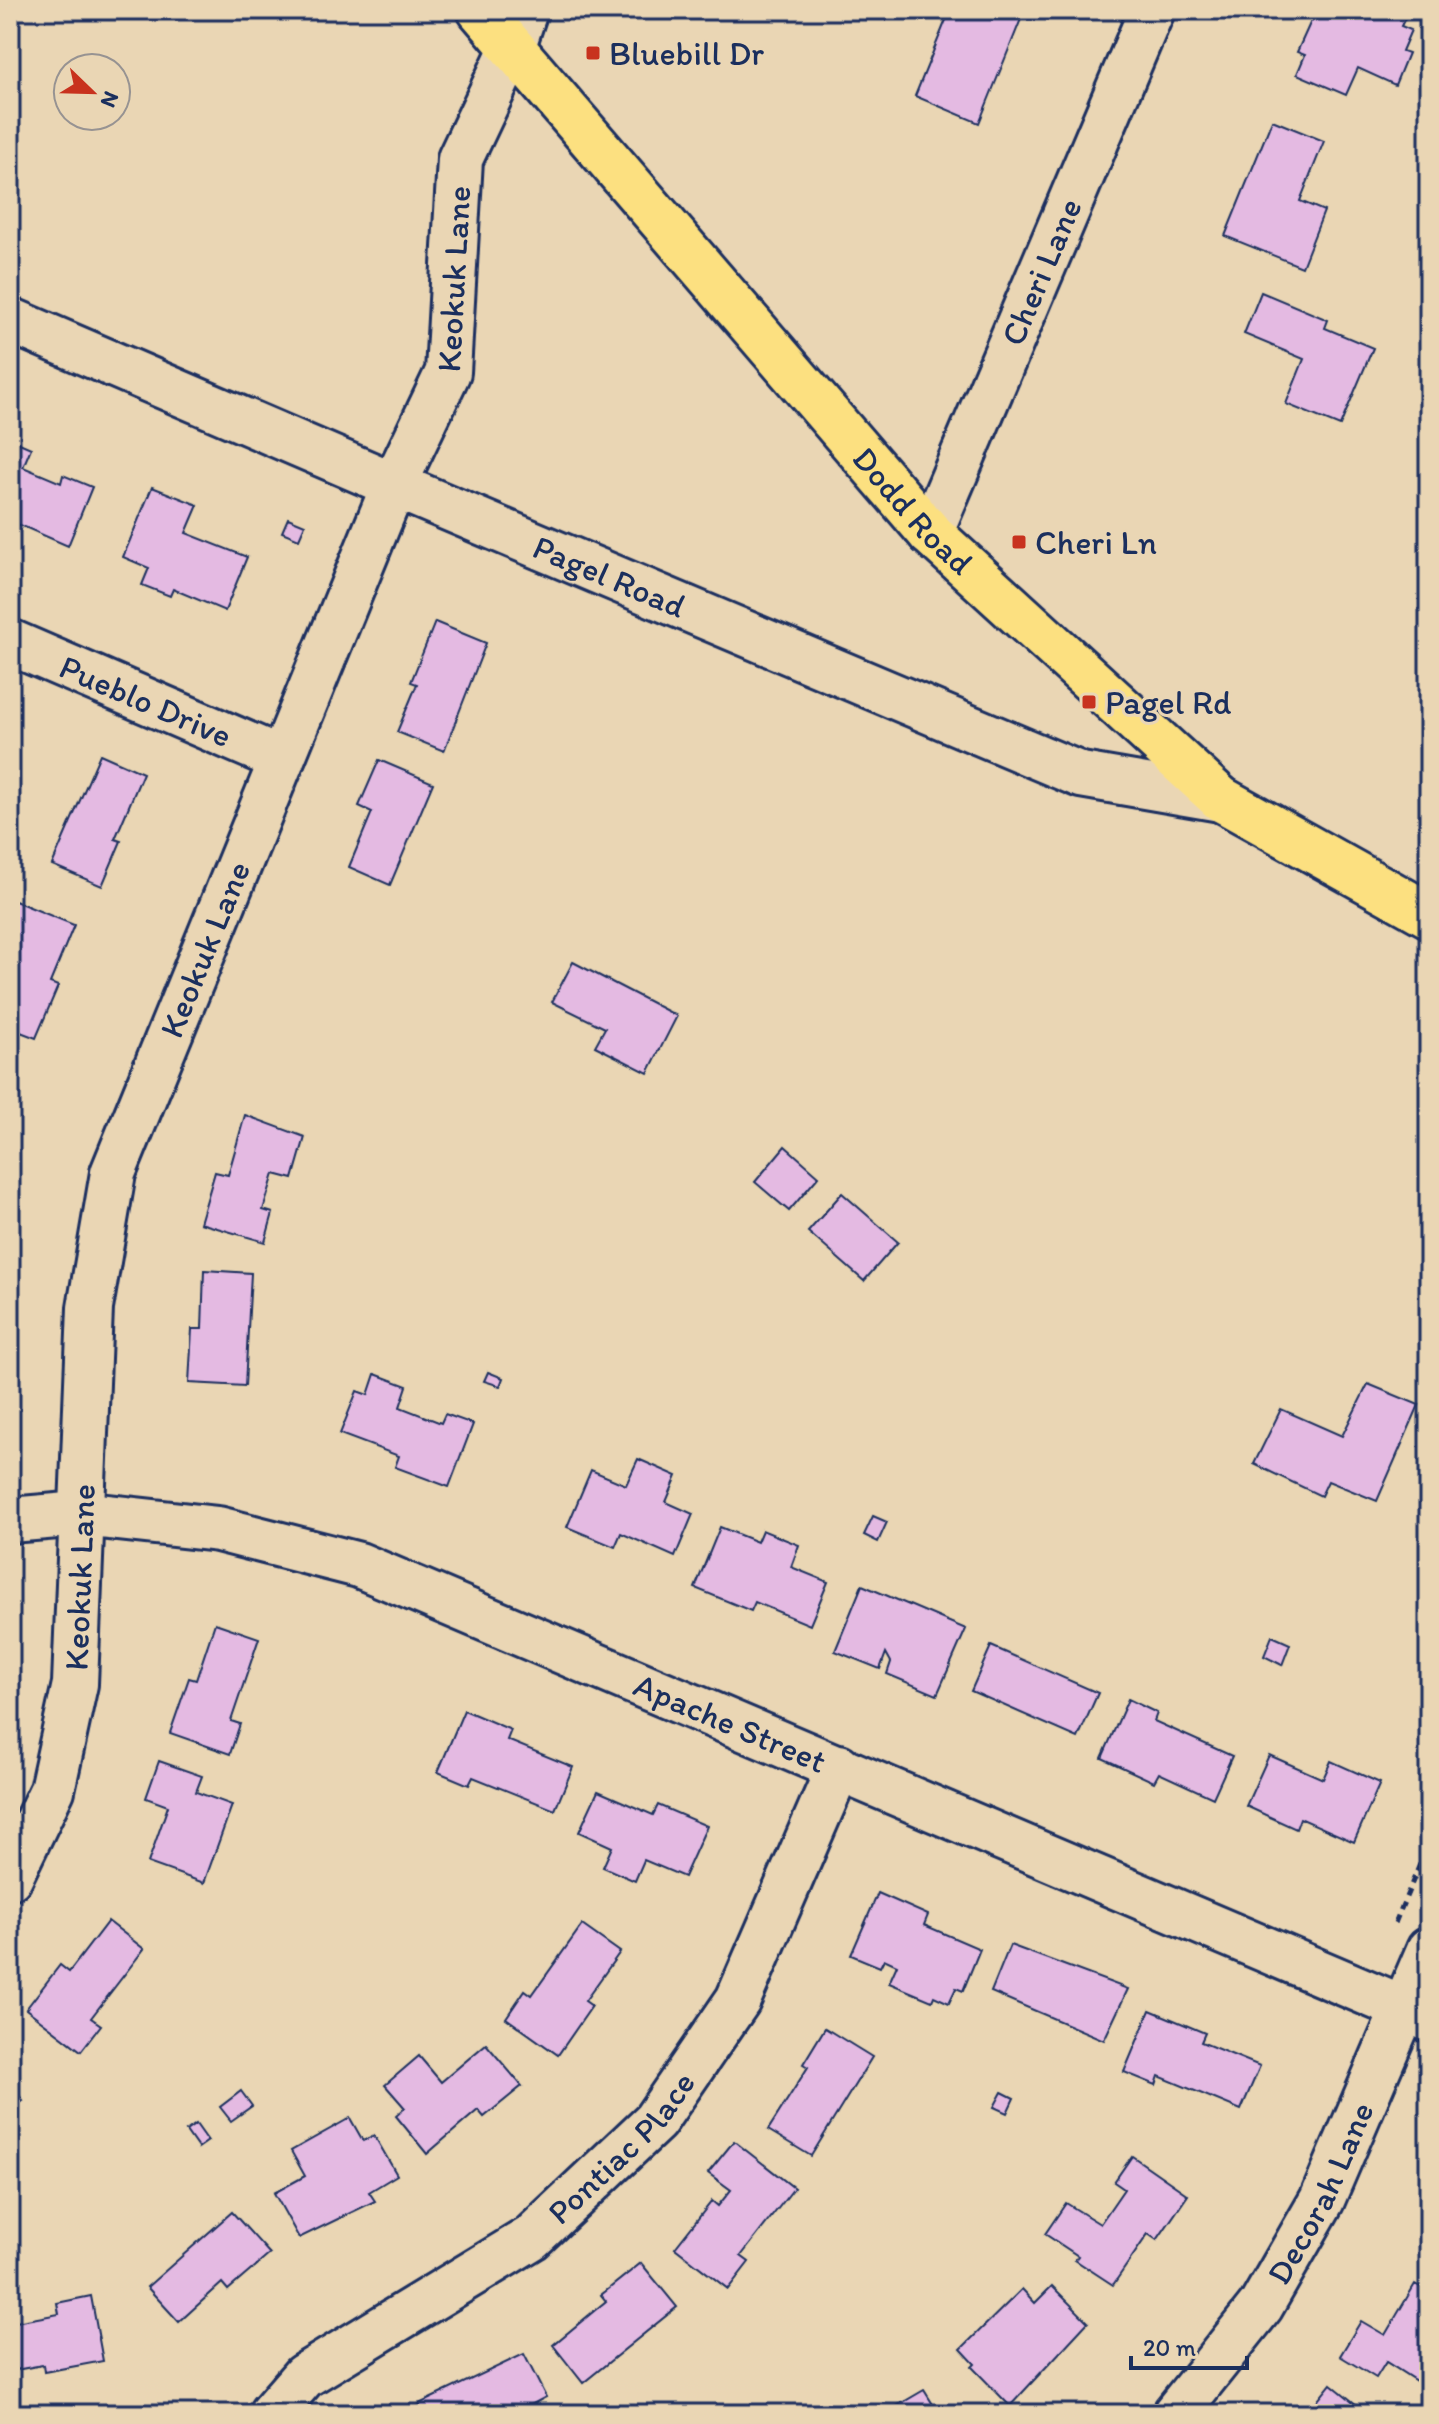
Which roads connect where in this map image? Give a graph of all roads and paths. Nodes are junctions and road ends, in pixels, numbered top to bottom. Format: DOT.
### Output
graph roads {
  1 [pos="480,10"];
  2 [pos="1152,10"];
  3 [pos="519,29"];
  4 [pos="10,320"];
  5 [pos="394,485"];
  6 [pos="930,533"];
  7 [pos="10,642"];
  8 [pos="281,759"];
  9 [pos="1221,799"];
  10 [pos="1429,915"];
  11 [pos="81,1514"];
  12 [pos="10,1520"];
  13 [pos="839,1767"];
  14 [pos="1429,1843"];
  15 [pos="10,1877"];
  16 [pos="1394,1926"];
  17 [pos="1429,1950"];
  18 [pos="1416,2013"];
  19 [pos="271,2414"];
  20 [pos="1175,2414"];
  1 -- 3 [label="main road, Dodd Road"];
  2 -- 6 [label="street, Cheri Lane"];
  3 -- 5 [label="street, Keokuk Lane"];
  3 -- 6 [label="main road, Dodd Road"];
  4 -- 5 [label="street, Pagel Road"];
  5 -- 8 [label="street, Keokuk Lane"];
  5 -- 9 [label="street, Pagel Road"];
  6 -- 9 [label="main road, Dodd Road"];
  7 -- 8 [label="street, Pueblo Drive"];
  8 -- 11 [label="street, Keokuk Lane"];
  9 -- 10 [label="main road, Dodd Road"];
  11 -- 12 [label="street, Apache Street"];
  11 -- 13 [label="street, Apache Street"];
  11 -- 15 [label="street, Keokuk Lane"];
  13 -- 18 [label="street, Apache Street"];
  13 -- 19 [label="street, Pontiac Place"];
  14 -- 16 [label="path"];
  17 -- 18 [label="street, Decorah Lane"];
  18 -- 20 [label="street, Decorah Lane"];
}
